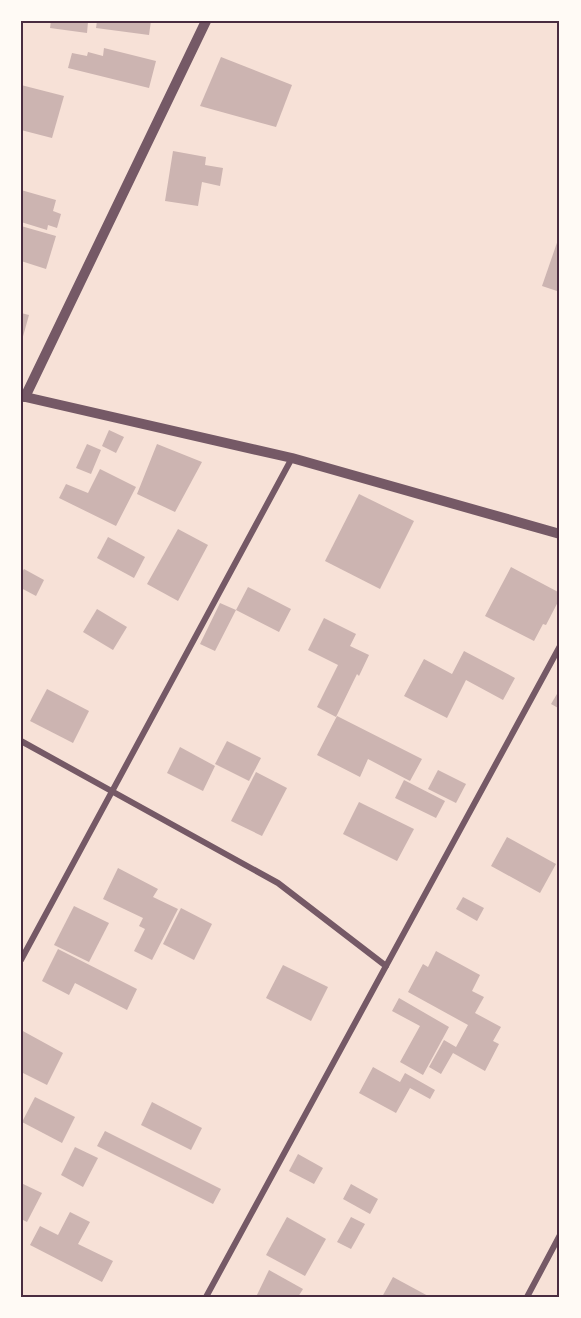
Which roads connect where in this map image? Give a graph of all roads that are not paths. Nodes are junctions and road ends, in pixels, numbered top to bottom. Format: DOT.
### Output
graph roads {
  1 [pos="206,21"];
  2 [pos="23,396"];
  3 [pos="292,458"];
  4 [pos="560,534"];
  5 [pos="560,645"];
  6 [pos="21,741"];
  7 [pos="112,792"];
  8 [pos="21,960"];
  9 [pos="386,966"];
  10 [pos="560,1235"];
  11 [pos="206,1297"];
  12 [pos="527,1297"];
  1 -- 2 [label="street"];
  2 -- 3 [label="street"];
  3 -- 4 [label="street"];
  3 -- 7 [label="street"];
  5 -- 9 [label="street"];
  6 -- 7 [label="street"];
  7 -- 8 [label="street"];
  7 -- 9 [label="street"];
  9 -- 11 [label="street"];
  10 -- 12 [label="street"];
}
